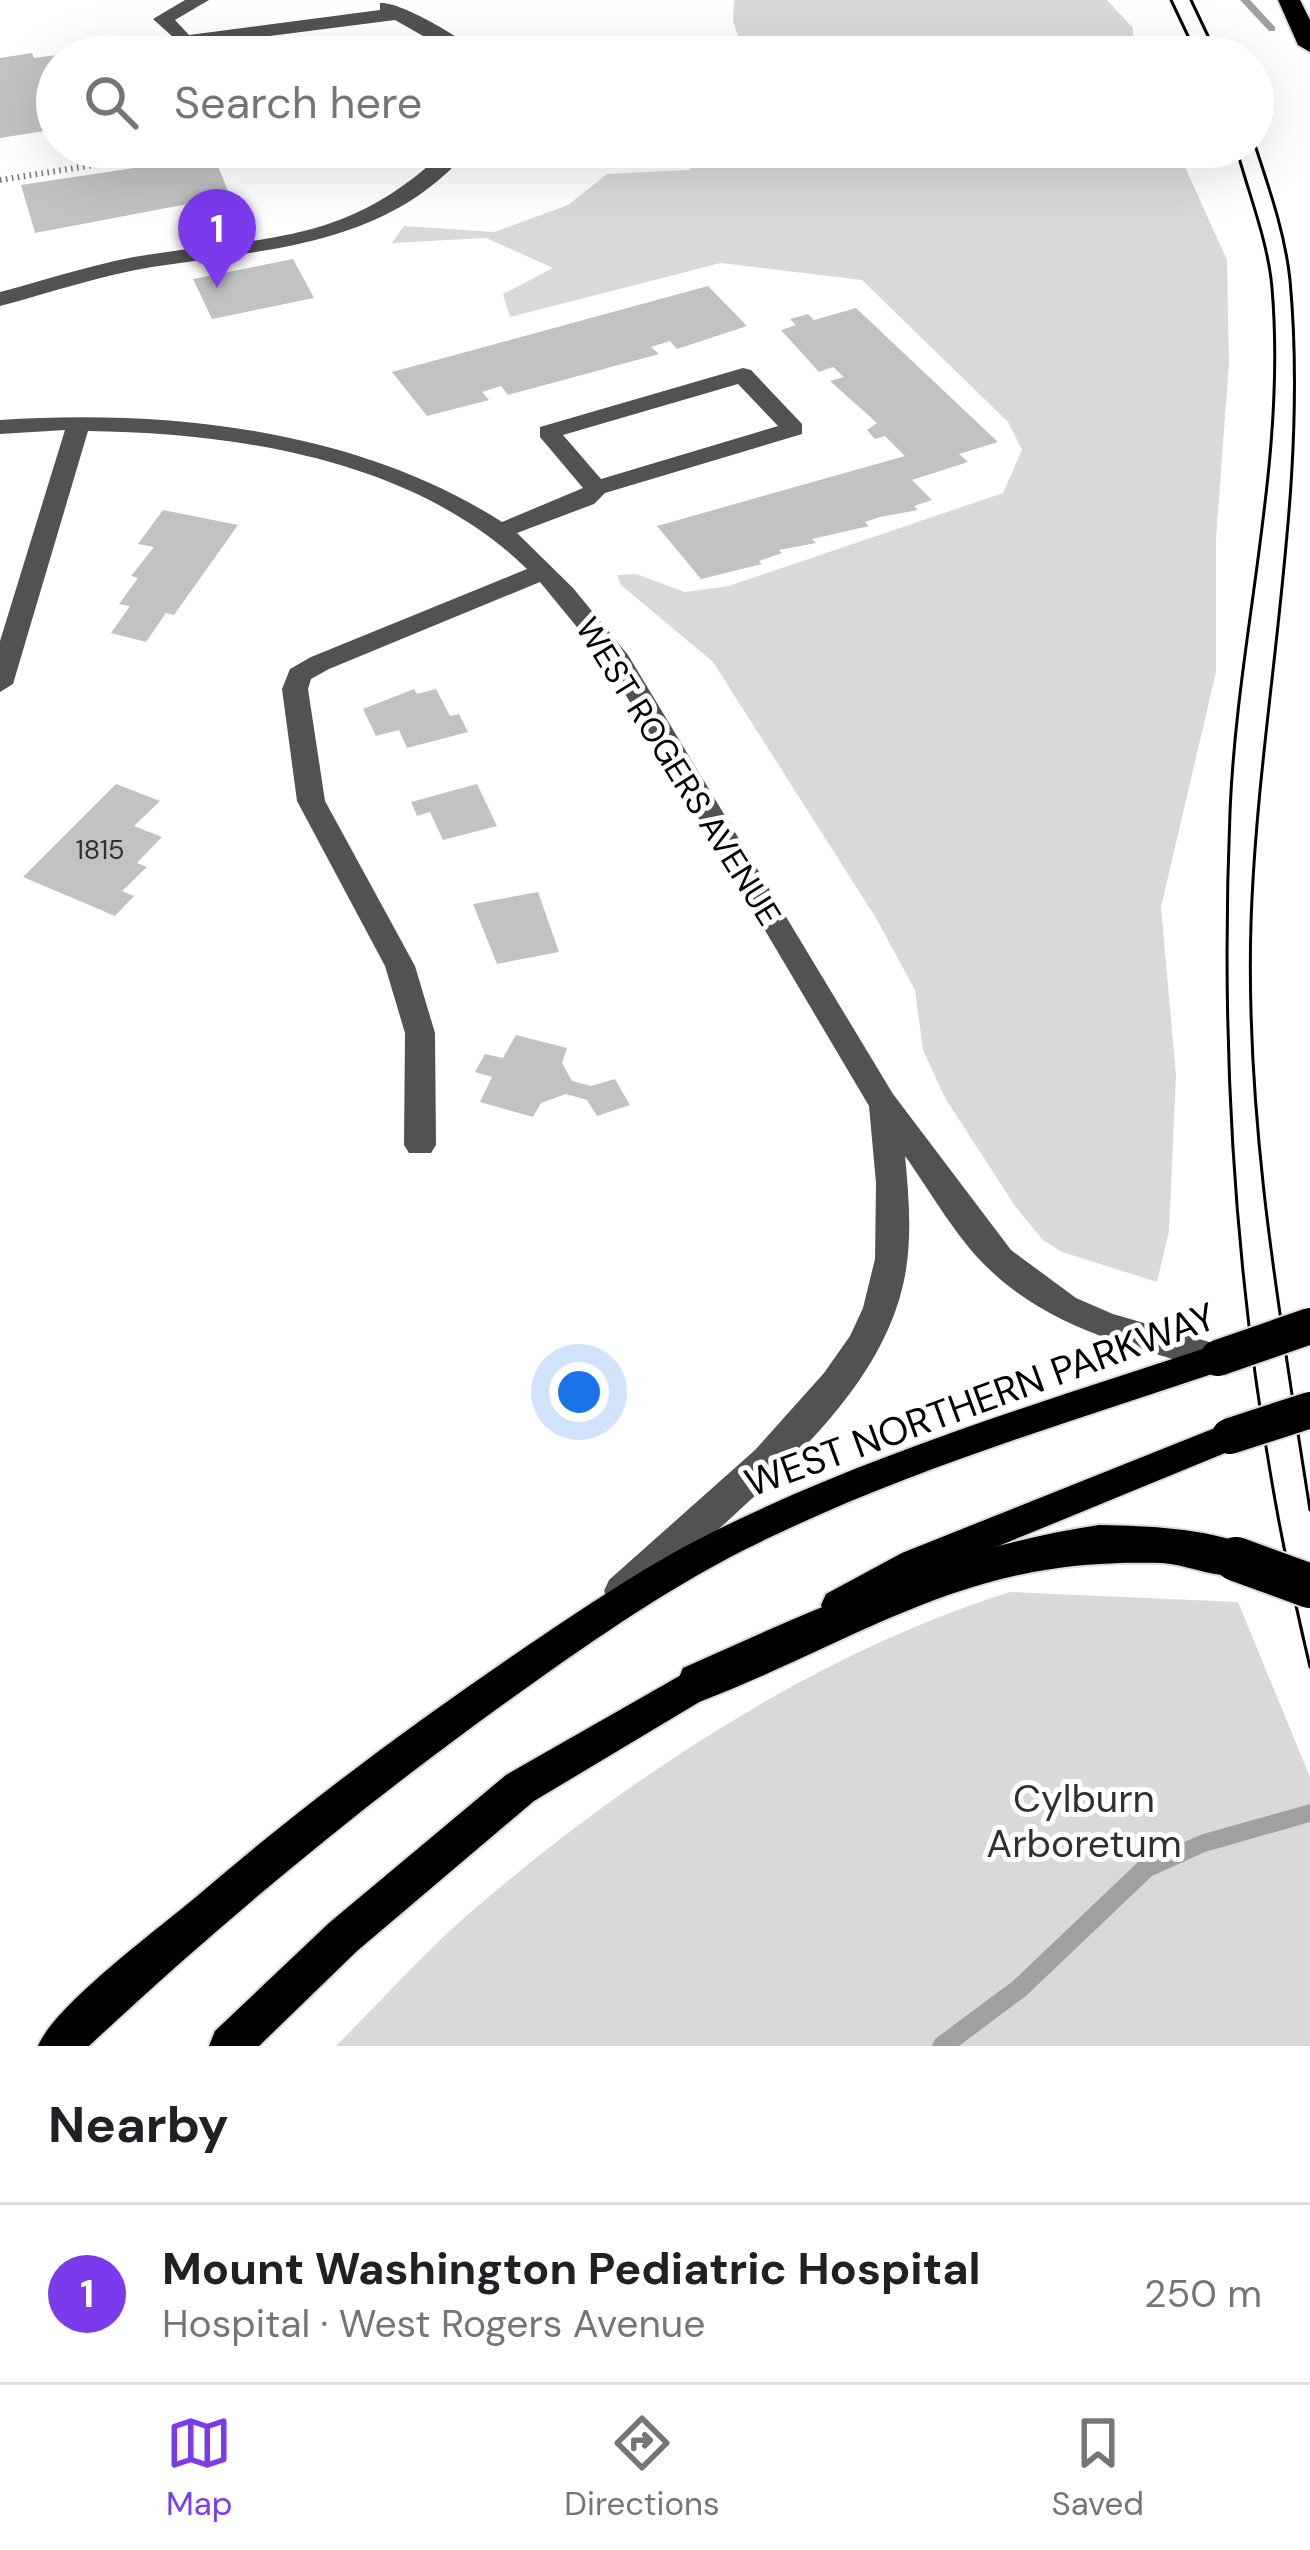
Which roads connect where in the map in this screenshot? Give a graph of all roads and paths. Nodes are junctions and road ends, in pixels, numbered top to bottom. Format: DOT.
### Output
graph roads {
  1 [pos="200,0"];
  2 [pos="370,0"];
  3 [pos="1289,0"];
  4 [pos="402,13"];
  5 [pos="179,36"];
  6 [pos="223,36"];
  7 [pos="440,36"];
  8 [pos="1310,45"];
  9 [pos="75,168"];
  10 [pos="440,168"];
  11 [pos="0,180"];
  12 [pos="0,299"];
  13 [pos="78,425"];
  14 [pos="0,427"];
  15 [pos="596,488"];
  16 [pos="500,531"];
  17 [pos="542,572"];
  18 [pos="0,684"];
  19 [pos="882,1102"];
  20 [pos="420,1145"];
  21 [pos="1308,1324"];
  22 [pos="1218,1358"];
  23 [pos="1310,1410"];
  24 [pos="1310,1586"];
  25 [pos="563,1640"];
  26 [pos="699,1682"];
  27 [pos="59,2046"];
  28 [pos="230,2046"];
  1 -- 5 [label="street"];
  2 -- 4 [label="street"];
  3 -- 8 [label="highway"];
  4 -- 6 [label="street"];
  4 -- 7 [label="street"];
  9 -- 11 [label="path"];
  10 -- 12 [label="street"];
  13 -- 14 [label="street, WEST ROGERS AVENUE"];
  13 -- 16 [label="street, WEST ROGERS AVENUE"];
  13 -- 18 [label="street"];
  15 -- 15 [label="street"];
  15 -- 16 [label="street"];
  16 -- 17 [label="street, WEST ROGERS AVENUE"];
  17 -- 19 [label="street, WEST ROGERS AVENUE"];
  17 -- 20 [label="street"];
  19 -- 22 [label="street, WEST ROGERS AVENUE"];
  19 -- 25 [label="street, WEST ROGERS AVENUE"];
  21 -- 22 [label="main road, WEST NORTHERN PARKWAY, bridge"];
  22 -- 25 [label="main road, WEST NORTHERN PARKWAY"];
  23 -- 26 [label="main road, bridge"];
  24 -- 26 [label="highway, bridge"];
  25 -- 27 [label="main road, WEST NORTHERN PARKWAY"];
  26 -- 28 [label="main road"];
}
